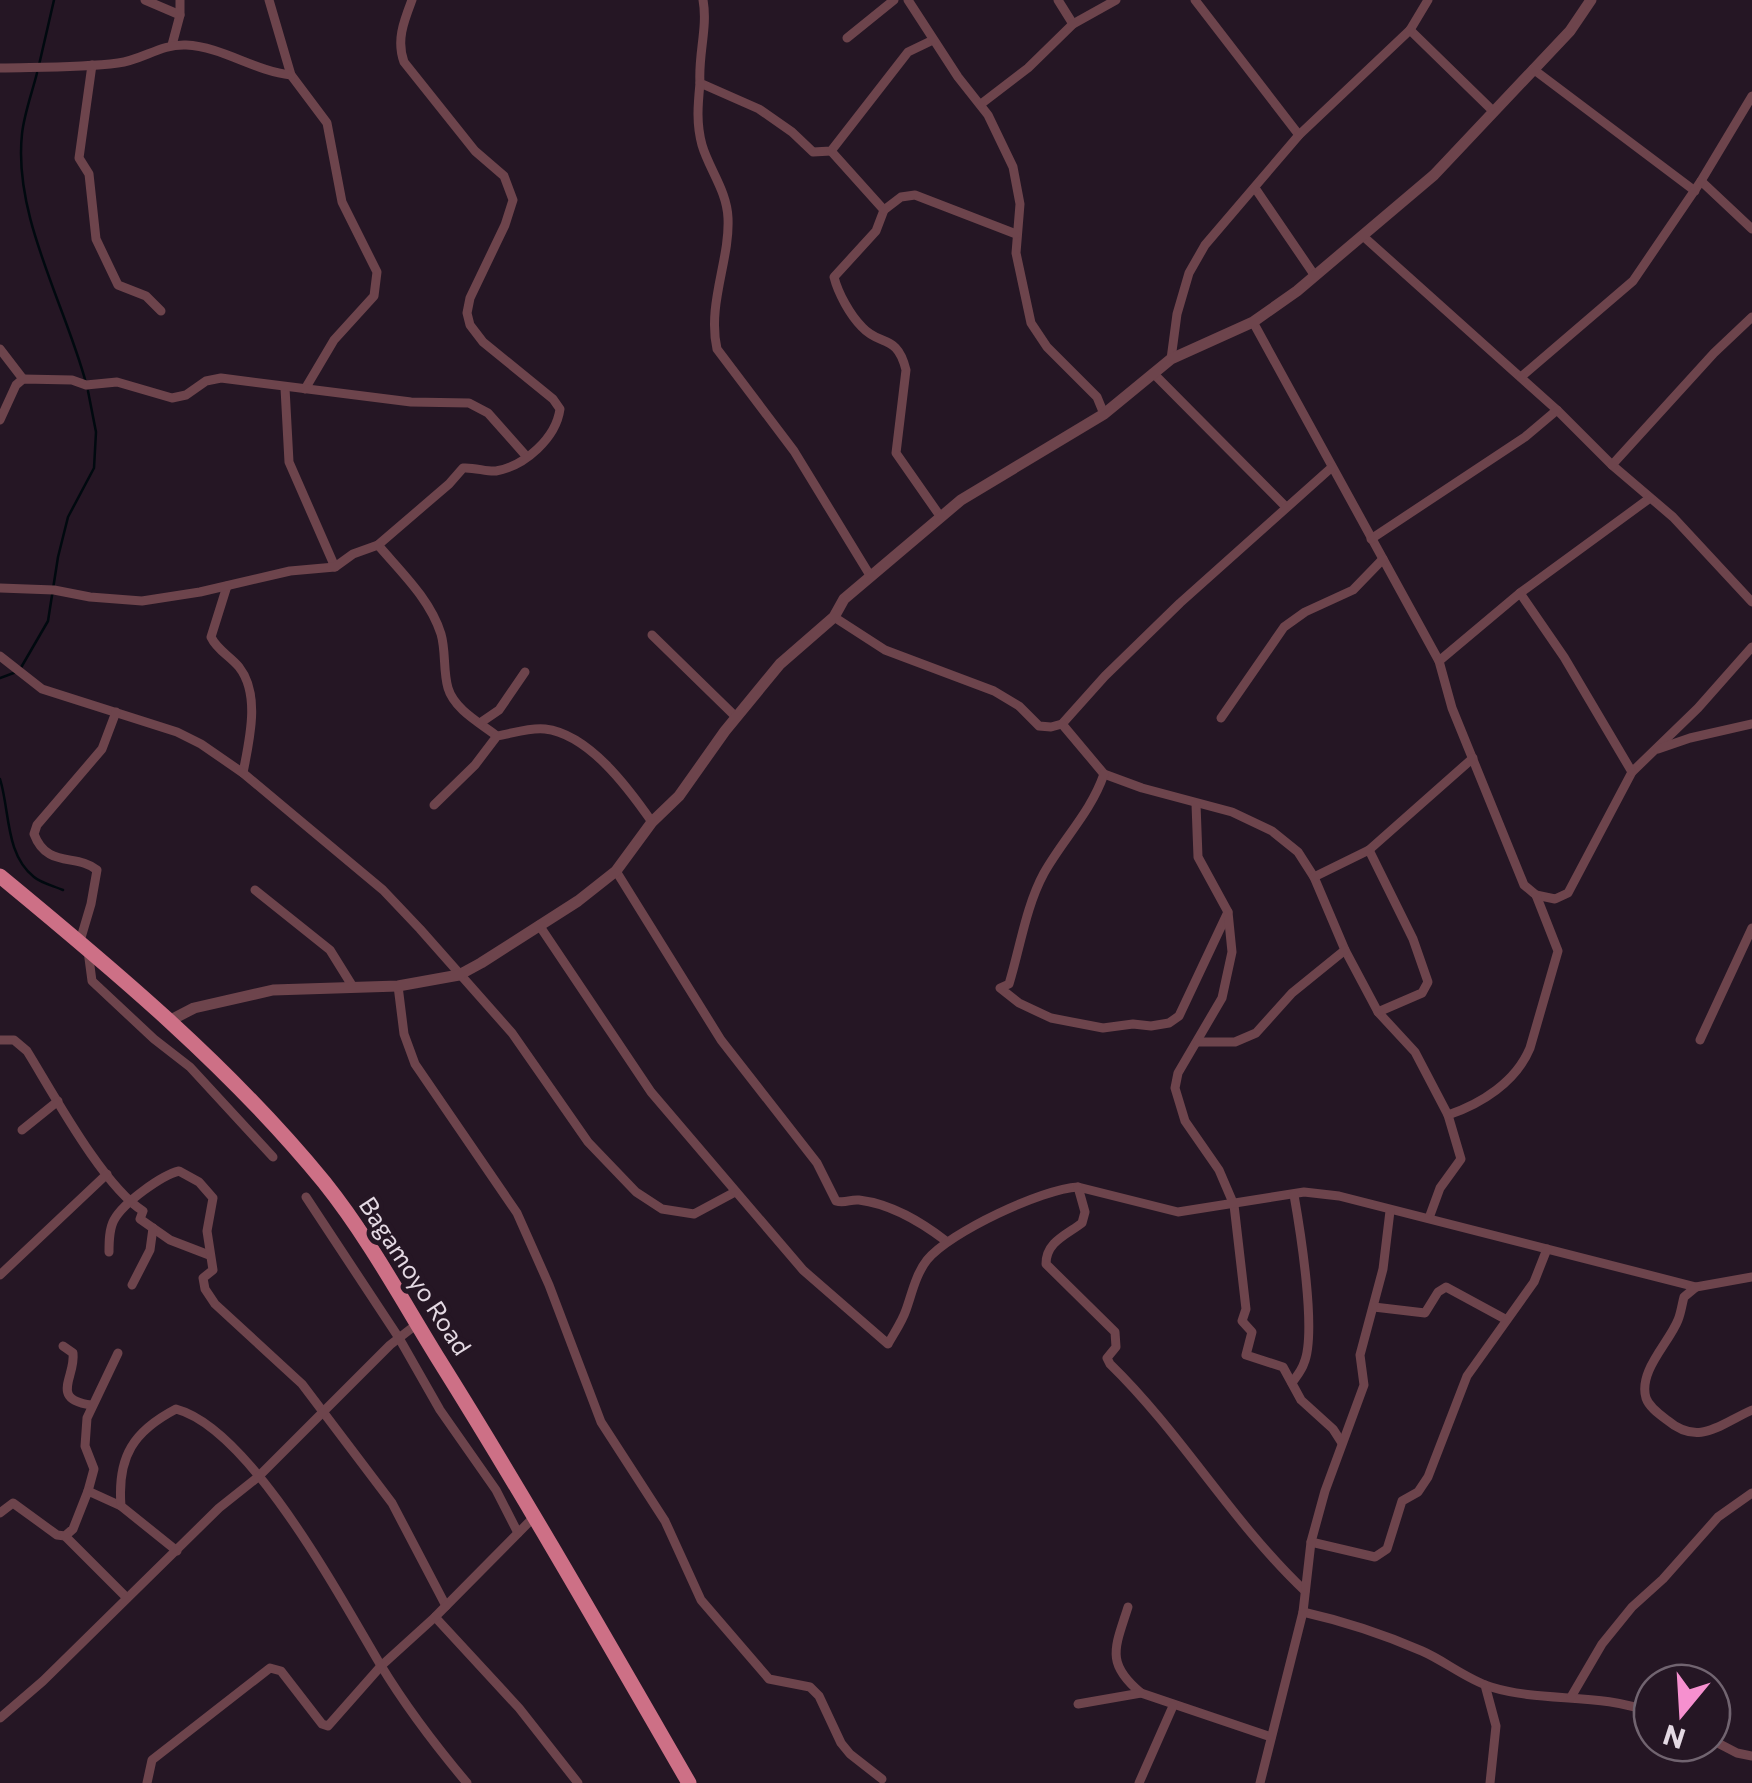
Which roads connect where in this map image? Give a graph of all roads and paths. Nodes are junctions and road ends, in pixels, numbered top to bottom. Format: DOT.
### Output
graph roads {
  1 [pos="145,0"];
  2 [pos="180,0"];
  3 [pos="269,0"];
  4 [pos="412,0"];
  5 [pos="703,0"];
  6 [pos="894,0"];
  7 [pos="908,0"];
  8 [pos="1058,0"];
  9 [pos="1116,0"];
  10 [pos="1195,0"];
  11 [pos="1428,0"];
  12 [pos="1591,0"];
  13 [pos="180,15"];
  14 [pos="1073,24"];
  15 [pos="1410,30"];
  16 [pos="847,38"];
  17 [pos="933,40"];
  18 [pos="172,45"];
  19 [pos="92,65"];
  20 [pos="0,68"];
  21 [pos="1534,69"];
  22 [pos="291,75"];
  23 [pos="700,83"];
  24 [pos="1752,96"];
  25 [pos="982,104"];
  26 [pos="1494,112"];
  27 [pos="1299,135"];
  28 [pos="831,151"];
  29 [pos="1698,186"];
  30 [pos="1255,188"];
  31 [pos="884,210"];
  32 [pos="1752,230"];
  33 [pos="1016,234"];
  34 [pos="1364,237"];
  35 [pos="1316,276"];
  36 [pos="161,310"];
  37 [pos="1752,317"];
  38 [pos="1253,322"];
  39 [pos="0,349"];
  40 [pos="1172,358"];
  41 [pos="1153,372"];
  42 [pos="1521,377"];
  43 [pos="23,379"];
  44 [pos="285,388"];
  45 [pos="305,389"];
  46 [pos="1557,410"];
  47 [pos="1104,414"];
  48 [pos="0,420"];
  49 [pos="527,457"];
  50 [pos="1612,465"];
  51 [pos="1331,468"];
  52 [pos="1650,498"];
  53 [pos="1285,506"];
  54 [pos="940,516"];
  55 [pos="1371,539"];
  56 [pos="378,546"];
  57 [pos="1382,559"];
  58 [pos="336,567"];
  59 [pos="871,577"];
  60 [pos="228,586"];
  61 [pos="0,588"];
  62 [pos="1520,593"];
  63 [pos="1752,602"];
  64 [pos="834,618"];
  65 [pos="652,636"];
  66 [pos="1752,647"];
  67 [pos="0,656"];
  68 [pos="1440,661"];
  69 [pos="525,672"];
  70 [pos="116,712"];
  71 [pos="736,717"];
  72 [pos="1222,718"];
  73 [pos="480,723"];
  74 [pos="1062,724"];
  75 [pos="1752,724"];
  76 [pos="496,736"];
  77 [pos="1655,750"];
  78 [pos="1473,758"];
  79 [pos="243,772"];
  80 [pos="1632,772"];
  81 [pos="1104,774"];
  82 [pos="1196,804"];
  83 [pos="434,806"];
  84 [pos="652,822"];
  85 [pos="1368,850"];
  86 [pos="616,871"];
  87 [pos="0,876"];
  88 [pos="1314,877"];
  89 [pos="255,890"];
  90 [pos="1536,894"];
  91 [pos="1228,912"];
  92 [pos="539,924"];
  93 [pos="1752,928"];
  94 [pos="83,945"];
  95 [pos="1346,950"];
  96 [pos="459,975"];
  97 [pos="398,986"];
  98 [pos="353,987"];
  99 [pos="1378,1012"];
  100 [pos="169,1021"];
  101 [pos="0,1040"];
  102 [pos="1700,1040"];
  103 [pos="1198,1042"];
  104 [pos="201,1053"];
  105 [pos="190,1067"];
  106 [pos="58,1100"];
  107 [pos="1448,1115"];
  108 [pos="22,1130"];
  109 [pos="273,1157"];
  110 [pos="107,1174"];
  111 [pos="1078,1187"];
  112 [pos="735,1192"];
  113 [pos="1294,1195"];
  114 [pos="306,1198"];
  115 [pos="131,1204"];
  116 [pos="1234,1206"];
  117 [pos="1390,1211"];
  118 [pos="1429,1218"];
  119 [pos="153,1228"];
  120 [pos="946,1241"];
  121 [pos="1546,1249"];
  122 [pos="108,1252"];
  123 [pos="209,1256"];
  124 [pos="0,1276"];
  125 [pos="1752,1277"];
  126 [pos="132,1285"];
  127 [pos="1696,1287"];
  128 [pos="1374,1307"];
  129 [pos="1506,1319"];
  130 [pos="417,1324"];
  131 [pos="399,1338"];
  132 [pos="63,1346"];
  133 [pos="118,1353"];
  134 [pos="1292,1384"];
  135 [pos="91,1405"];
  136 [pos="1752,1410"];
  137 [pos="322,1412"];
  138 [pos="1342,1443"];
  139 [pos="258,1477"];
  140 [pos="88,1490"];
  141 [pos="1752,1493"];
  142 [pos="121,1506"];
  143 [pos="0,1513"];
  144 [pos="535,1516"];
  145 [pos="518,1533"];
  146 [pos="65,1536"];
  147 [pos="1311,1542"];
  148 [pos="177,1550"];
  149 [pos="1305,1591"];
  150 [pos="127,1598"];
  151 [pos="446,1606"];
  152 [pos="1128,1607"];
  153 [pos="1303,1612"];
  154 [pos="436,1616"];
  155 [pos="381,1666"];
  156 [pos="1485,1685"];
  157 [pos="1142,1694"];
  158 [pos="1571,1697"];
  159 [pos="1078,1704"];
  160 [pos="1172,1706"];
  161 [pos="1632,1709"];
  162 [pos="0,1718"];
  163 [pos="1271,1737"];
  164 [pos="882,1779"];
  165 [pos="147,1783"];
  166 [pos="467,1783"];
  167 [pos="578,1783"];
  168 [pos="690,1783"];
  169 [pos="1139,1783"];
  170 [pos="1260,1783"];
  171 [pos="1490,1783"];
  1 -- 13 [label="street"];
  2 -- 13 [label="street"];
  3 -- 22 [label="street"];
  4 -- 49 [label="street"];
  5 -- 23 [label="street"];
  6 -- 16 [label="street"];
  7 -- 17 [label="street"];
  8 -- 14 [label="street"];
  9 -- 14 [label="street"];
  10 -- 27 [label="street"];
  11 -- 15 [label="street"];
  12 -- 21 [label="street"];
  13 -- 18 [label="street"];
  14 -- 25 [label="street"];
  15 -- 26 [label="street"];
  15 -- 27 [label="street"];
  17 -- 25 [label="street"];
  17 -- 28 [label="street"];
  18 -- 19 [label="street"];
  18 -- 22 [label="street"];
  19 -- 20 [label="street"];
  19 -- 36 [label="street"];
  21 -- 26 [label="street"];
  21 -- 29 [label="street"];
  22 -- 45 [label="street"];
  23 -- 28 [label="street"];
  23 -- 59 [label="street"];
  24 -- 29 [label="street"];
  25 -- 33 [label="street"];
  26 -- 34 [label="street"];
  27 -- 30 [label="street"];
  28 -- 31 [label="street"];
  29 -- 32 [label="street"];
  29 -- 42 [label="street"];
  30 -- 35 [label="street"];
  30 -- 40 [label="street"];
  31 -- 33 [label="street"];
  31 -- 54 [label="street"];
  33 -- 47 [label="street"];
  34 -- 35 [label="street"];
  34 -- 42 [label="street"];
  35 -- 38 [label="street"];
  37 -- 50 [label="street"];
  38 -- 40 [label="street"];
  38 -- 51 [label="street"];
  39 -- 43 [label="street"];
  40 -- 41 [label="street"];
  41 -- 47 [label="street"];
  41 -- 53 [label="street"];
  42 -- 46 [label="street"];
  43 -- 44 [label="street"];
  43 -- 48 [label="street"];
  44 -- 45 [label="street"];
  44 -- 58 [label="street"];
  45 -- 49 [label="street"];
  46 -- 50 [label="street"];
  46 -- 55 [label="street"];
  47 -- 54 [label="street"];
  49 -- 56 [label="street"];
  50 -- 52 [label="street"];
  51 -- 53 [label="street"];
  51 -- 55 [label="street"];
  52 -- 62 [label="street"];
  52 -- 63 [label="street"];
  53 -- 74 [label="street"];
  54 -- 59 [label="street"];
  55 -- 57 [label="street"];
  56 -- 58 [label="street"];
  56 -- 73 [label="street"];
  57 -- 68 [label="street"];
  57 -- 72 [label="street"];
  58 -- 60 [label="street"];
  59 -- 64 [label="street"];
  60 -- 61 [label="street"];
  60 -- 79 [label="street"];
  62 -- 68 [label="street"];
  62 -- 80 [label="street"];
  64 -- 71 [label="street"];
  64 -- 74 [label="street"];
  65 -- 71 [label="street"];
  66 -- 77 [label="street"];
  67 -- 70 [label="street"];
  68 -- 78 [label="street"];
  69 -- 73 [label="street"];
  70 -- 79 [label="street"];
  70 -- 94 [label="street"];
  71 -- 84 [label="street"];
  73 -- 76 [label="street"];
  74 -- 81 [label="street"];
  75 -- 77 [label="street"];
  76 -- 83 [label="street"];
  76 -- 84 [label="street"];
  77 -- 80 [label="street"];
  78 -- 85 [label="street"];
  78 -- 90 [label="street"];
  79 -- 96 [label="street"];
  80 -- 90 [label="street"];
  81 -- 82 [label="street"];
  81 -- 91 [label="street"];
  82 -- 88 [label="street"];
  82 -- 91 [label="street"];
  84 -- 86 [label="street"];
  85 -- 88 [label="street"];
  85 -- 99 [label="street"];
  86 -- 92 [label="street"];
  86 -- 120 [label="street"];
  87 -- 94 [label="highway, Bagamoyo Road"];
  88 -- 95 [label="street"];
  89 -- 98 [label="street"];
  90 -- 107 [label="street"];
  91 -- 103 [label="street"];
  92 -- 96 [label="street"];
  92 -- 112 [label="street"];
  93 -- 102 [label="street"];
  94 -- 100 [label="highway, Bagamoyo Road"];
  94 -- 105 [label="street"];
  95 -- 99 [label="street"];
  95 -- 103 [label="street"];
  96 -- 97 [label="street"];
  96 -- 112 [label="street"];
  97 -- 98 [label="street"];
  97 -- 164 [label="street"];
  98 -- 100 [label="street"];
  99 -- 107 [label="street"];
  100 -- 104 [label="highway, Bagamoyo Road"];
  101 -- 106 [label="street"];
  103 -- 116 [label="street"];
  104 -- 105 [label="street"];
  104 -- 130 [label="highway, Bagamoyo Road"];
  105 -- 109 [label="street"];
  106 -- 108 [label="street"];
  106 -- 110 [label="street"];
  107 -- 118 [label="street"];
  110 -- 115 [label="street"];
  110 -- 124 [label="street"];
  111 -- 116 [label="street"];
  111 -- 120 [label="street"];
  111 -- 149 [label="street"];
  112 -- 120 [label="street"];
  113 -- 116 [label="street"];
  113 -- 117 [label="street"];
  113 -- 134 [label="street"];
  114 -- 131 [label="street"];
  115 -- 119 [label="street"];
  115 -- 122 [label="street"];
  115 -- 123 [label="street"];
  116 -- 134 [label="street"];
  117 -- 118 [label="street"];
  117 -- 128 [label="street"];
  118 -- 121 [label="street"];
  119 -- 123 [label="street"];
  119 -- 126 [label="street"];
  121 -- 127 [label="street"];
  121 -- 129 [label="street"];
  123 -- 137 [label="street"];
  125 -- 127 [label="street"];
  127 -- 136 [label="street"];
  128 -- 129 [label="street"];
  128 -- 138 [label="street"];
  129 -- 147 [label="street"];
  130 -- 131 [label="street"];
  130 -- 144 [label="highway, Bagamoyo Road"];
  131 -- 137 [label="street"];
  131 -- 145 [label="street"];
  132 -- 135 [label="street"];
  133 -- 135 [label="street"];
  134 -- 138 [label="street"];
  135 -- 140 [label="street"];
  137 -- 139 [label="street"];
  137 -- 151 [label="street"];
  138 -- 147 [label="street"];
  139 -- 142 [label="street"];
  139 -- 148 [label="street"];
  139 -- 155 [label="street"];
  140 -- 142 [label="street"];
  140 -- 146 [label="street"];
  141 -- 158 [label="street"];
  142 -- 148 [label="street"];
  143 -- 146 [label="street"];
  144 -- 145 [label="street"];
  144 -- 168 [label="highway, Bagamoyo Road"];
  145 -- 151 [label="street"];
  146 -- 150 [label="street"];
  147 -- 149 [label="street"];
  148 -- 150 [label="street"];
  149 -- 153 [label="street"];
  150 -- 162 [label="street"];
  151 -- 154 [label="street"];
  152 -- 157 [label="street"];
  153 -- 156 [label="street"];
  153 -- 163 [label="street"];
  154 -- 155 [label="street"];
  154 -- 167 [label="street"];
  155 -- 165 [label="street"];
  155 -- 166 [label="street"];
  156 -- 158 [label="street"];
  156 -- 171 [label="street"];
  157 -- 159 [label="street"];
  157 -- 160 [label="street"];
  158 -- 161 [label="street"];
  160 -- 163 [label="street"];
  160 -- 169 [label="street"];
  163 -- 170 [label="street"];
}
